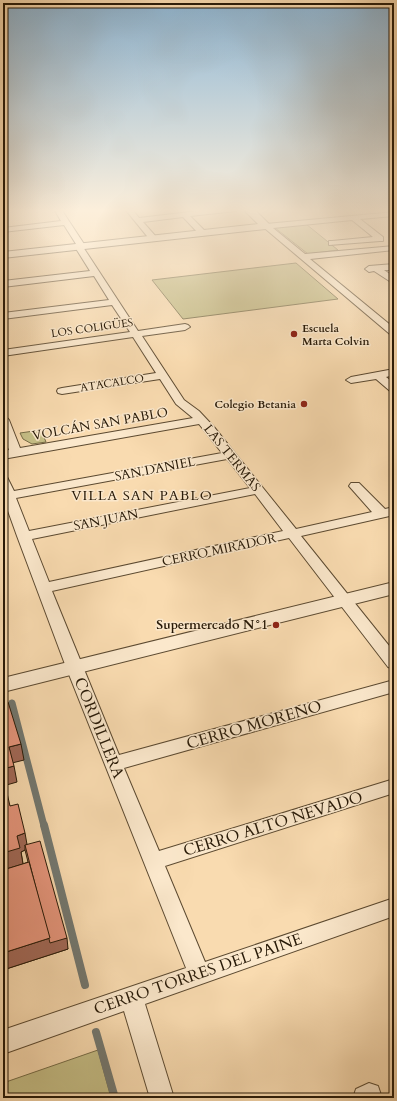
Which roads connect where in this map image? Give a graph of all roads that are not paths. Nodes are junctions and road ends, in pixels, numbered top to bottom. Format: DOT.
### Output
graph roads {
  1 [pos="88,260"];
  2 [pos="306,260"];
  3 [pos="394,267"];
  4 [pos="96,273"];
  5 [pos="394,281"];
  6 [pos="3,284"];
  7 [pos="115,302"];
  8 [pos="3,316"];
  9 [pos="185,327"];
  10 [pos="394,333"];
  11 [pos="136,334"];
  12 [pos="3,353"];
  13 [pos="394,372"];
  14 [pos="163,375"];
  15 [pos="378,375"];
  16 [pos="351,380"];
  17 [pos="394,389"];
  18 [pos="62,391"];
  19 [pos="3,420"];
  20 [pos="202,420"];
  21 [pos="16,453"];
  22 [pos="3,455"];
  23 [pos="230,455"];
  24 [pos="3,480"];
  25 [pos="355,486"];
  26 [pos="258,490"];
  27 [pos="9,496"];
  28 [pos="388,513"];
  29 [pos="293,533"];
  30 [pos="24,536"];
  31 [pos="44,588"];
  32 [pos="394,588"];
  33 [pos="346,600"];
  34 [pos="394,663"];
  35 [pos="74,668"];
  36 [pos="3,685"];
  37 [pos="394,686"];
  38 [pos="113,764"];
  39 [pos="394,786"];
  40 [pos="153,861"];
  41 [pos="394,907"];
  42 [pos="199,974"];
  43 [pos="131,997"];
  44 [pos="3,1042"];
  45 [pos="162,1098"];
  1 -- 4 [label="street, LAS TERMAS"];
  2 -- 10 [label="street"];
  3 -- 5 [label="street"];
  4 -- 6 [label="street"];
  4 -- 7 [label="street, LAS TERMAS"];
  7 -- 8 [label="street"];
  7 -- 11 [label="street, LAS TERMAS"];
  9 -- 11 [label="street, LOS COLIGÜES"];
  11 -- 12 [label="street, LOS COLIGÜES"];
  11 -- 14 [label="street, LAS TERMAS"];
  13 -- 15 [label="street"];
  14 -- 18 [label="street, ATACALCO"];
  14 -- 20 [label="street, LAS TERMAS"];
  15 -- 16 [label="street"];
  15 -- 17 [label="street"];
  19 -- 21 [label="street"];
  20 -- 21 [label="street, VOLCÁN SAN PABLO"];
  20 -- 23 [label="street, LAS TERMAS"];
  21 -- 22 [label="street, VOLCÁN SAN PABLO"];
  23 -- 26 [label="street, LAS TERMAS"];
  23 -- 27 [label="street, SAN DANIEL"];
  24 -- 27 [label="street, CORDILLERA"];
  25 -- 28 [label="street"];
  26 -- 29 [label="street, LAS TERMAS"];
  26 -- 30 [label="street, SAN JUAN"];
  27 -- 30 [label="street, CORDILLERA"];
  28 -- 29 [label="street, CERRO MIRADOR"];
  29 -- 31 [label="street, CERRO MIRADOR"];
  29 -- 33 [label="street, LAS TERMAS"];
  30 -- 31 [label="street, CORDILLERA"];
  31 -- 35 [label="street, CORDILLERA"];
  32 -- 33 [label="street"];
  33 -- 34 [label="street, LAS TERMAS"];
  33 -- 35 [label="street"];
  35 -- 36 [label="street"];
  35 -- 38 [label="street, CORDILLERA"];
  37 -- 38 [label="street, CERRO MORENO"];
  38 -- 40 [label="street, CORDILLERA"];
  39 -- 40 [label="street, CERRO ALTO NEVADO"];
  40 -- 42 [label="street, CORDILLERA"];
  41 -- 42 [label="street, CERRO TORRES DEL PAINE"];
  42 -- 43 [label="street, CERRO TORRES DEL PAINE"];
  43 -- 44 [label="street, CERRO TORRES DEL PAINE"];
  43 -- 45 [label="street"];
}
